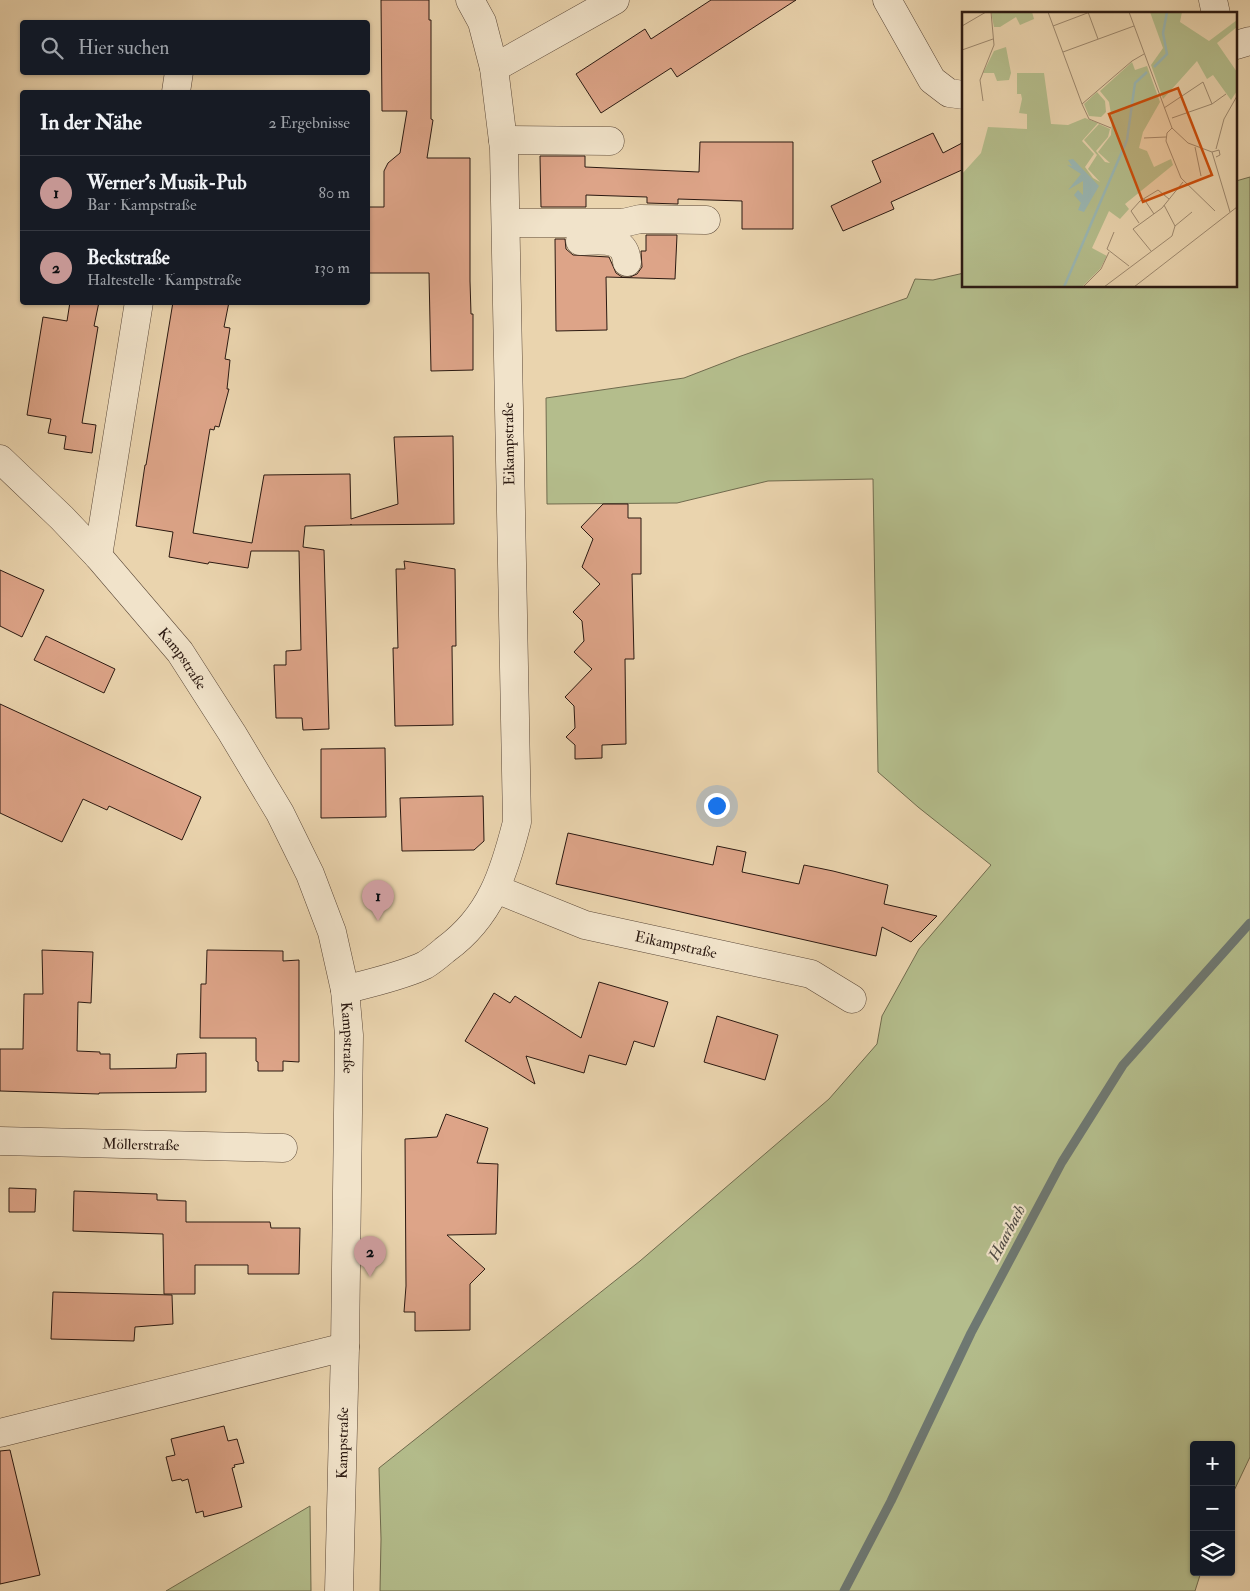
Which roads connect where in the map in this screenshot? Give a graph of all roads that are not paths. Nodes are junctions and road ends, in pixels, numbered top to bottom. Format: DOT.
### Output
graph roads {
  1 [pos="470,0"];
  2 [pos="614,0"];
  3 [pos="887,0"];
  4 [pos="494,68"];
  5 [pos="179,75"];
  6 [pos="176,90"];
  7 [pos="962,95"];
  8 [pos="503,140"];
  9 [pos="610,141"];
  10 [pos="706,220"];
  11 [pos="506,233"];
  12 [pos="627,262"];
  13 [pos="140,305"];
  14 [pos="0,458"];
  15 [pos="98,556"];
  16 [pos="496,889"];
  17 [pos="345,990"];
  18 [pos="852,999"];
  19 [pos="0,1141"];
  20 [pos="283,1148"];
  21 [pos="345,1347"];
  22 [pos="0,1433"];
  23 [pos="338,1591"];
  1 -- 4 [label="street, Eikampstraße"];
  2 -- 4 [label="street"];
  3 -- 7 [label="street"];
  4 -- 8 [label="street, Eikampstraße"];
  5 -- 6 [label="street"];
  8 -- 9 [label="street"];
  8 -- 11 [label="street, Eikampstraße"];
  10 -- 11 [label="street"];
  11 -- 12 [label="street"];
  11 -- 16 [label="street, Eikampstraße"];
  13 -- 15 [label="street"];
  14 -- 15 [label="street, Kampstraße"];
  15 -- 17 [label="street, Kampstraße"];
  16 -- 17 [label="street, Eikampstraße"];
  16 -- 18 [label="street, Eikampstraße"];
  17 -- 21 [label="street, Kampstraße"];
  19 -- 20 [label="street, Möllerstraße"];
  21 -- 22 [label="street"];
  21 -- 23 [label="street, Kampstraße"];
}
